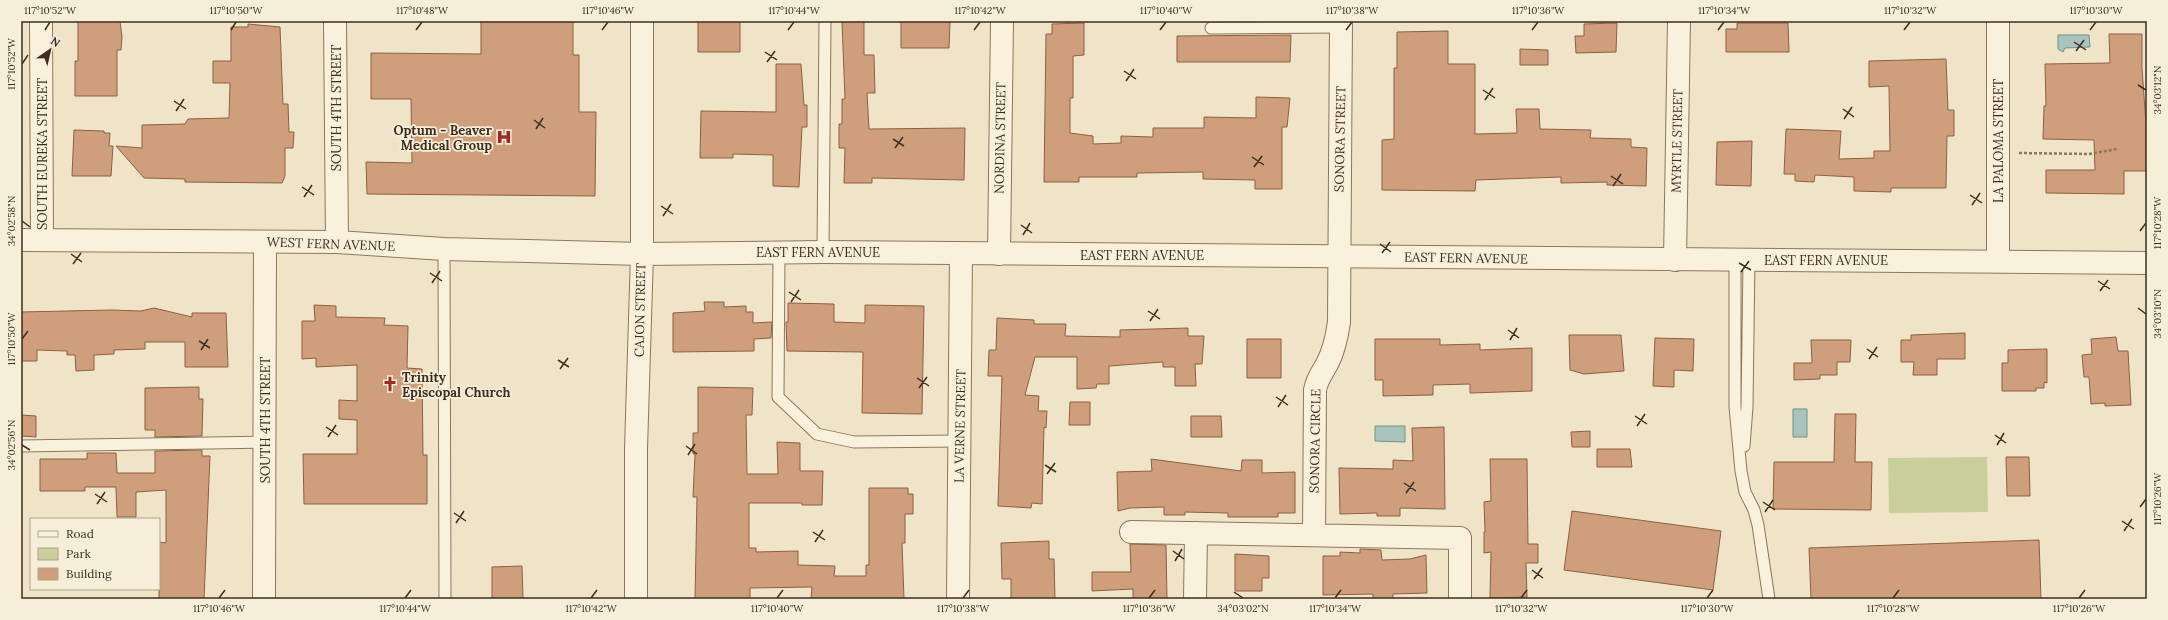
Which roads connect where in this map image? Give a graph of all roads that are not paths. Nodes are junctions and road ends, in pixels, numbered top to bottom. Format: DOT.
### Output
graph roads {
  1 [pos="41,21"];
  2 [pos="335,21"];
  3 [pos="642,21"];
  4 [pos="825,21"];
  5 [pos="1002,21"];
  6 [pos="1679,21"];
  7 [pos="1998,21"];
  8 [pos="1341,24"];
  9 [pos="1212,28"];
  10 [pos="31,240"];
  11 [pos="265,242"];
  12 [pos="337,242"];
  13 [pos="444,249"];
  14 [pos="779,252"];
  15 [pos="823,252"];
  16 [pos="642,254"];
  17 [pos="961,254"];
  18 [pos="999,254"];
  19 [pos="1339,256"];
  20 [pos="1675,260"];
  21 [pos="1742,260"];
  22 [pos="1998,261"];
  23 [pos="2147,263"];
  24 [pos="960,441"];
  25 [pos="264,442"];
  26 [pos="21,446"];
  27 [pos="1131,532"];
  28 [pos="1196,533"];
  29 [pos="1314,535"];
  30 [pos="264,599"];
  31 [pos="445,599"];
  32 [pos="636,599"];
  33 [pos="958,599"];
  34 [pos="1195,599"];
  35 [pos="1460,599"];
  36 [pos="1769,599"];
  1 -- 10 [label="street, SOUTH EUREKA STREET"];
  2 -- 12 [label="street, SOUTH 4TH STREET"];
  3 -- 16 [label="street, CAJON STREET"];
  4 -- 15 [label="lane"];
  5 -- 18 [label="street, NORDINA STREET"];
  6 -- 20 [label="street, MYRTLE STREET"];
  7 -- 22 [label="street, LA PALOMA STREET"];
  8 -- 9 [label="lane"];
  8 -- 19 [label="street, SONORA STREET"];
  10 -- 11 [label="street, WEST FERN AVENUE"];
  11 -- 12 [label="street, WEST FERN AVENUE"];
  11 -- 25 [label="street, SOUTH 4TH STREET"];
  12 -- 13 [label="street, WEST FERN AVENUE"];
  13 -- 16 [label="street, WEST FERN AVENUE"];
  13 -- 31 [label="lane"];
  14 -- 15 [label="street, EAST FERN AVENUE"];
  14 -- 16 [label="street, EAST FERN AVENUE"];
  14 -- 24 [label="lane"];
  15 -- 17 [label="street, EAST FERN AVENUE"];
  16 -- 32 [label="street, CAJON STREET"];
  17 -- 18 [label="street, EAST FERN AVENUE"];
  17 -- 24 [label="street, LA VERNE STREET"];
  18 -- 19 [label="street, EAST FERN AVENUE"];
  19 -- 20 [label="street, EAST FERN AVENUE"];
  19 -- 29 [label="street, SONORA CIRCLE"];
  20 -- 21 [label="street, EAST FERN AVENUE"];
  21 -- 22 [label="street, EAST FERN AVENUE"];
  21 -- 36 [label="lane"];
  22 -- 23 [label="street, EAST FERN AVENUE"];
  24 -- 33 [label="street, LA VERNE STREET"];
  25 -- 26 [label="lane"];
  25 -- 30 [label="street, SOUTH 4TH STREET"];
  27 -- 28 [label="street"];
  28 -- 29 [label="street"];
  28 -- 34 [label="street"];
  29 -- 35 [label="street"];
}
